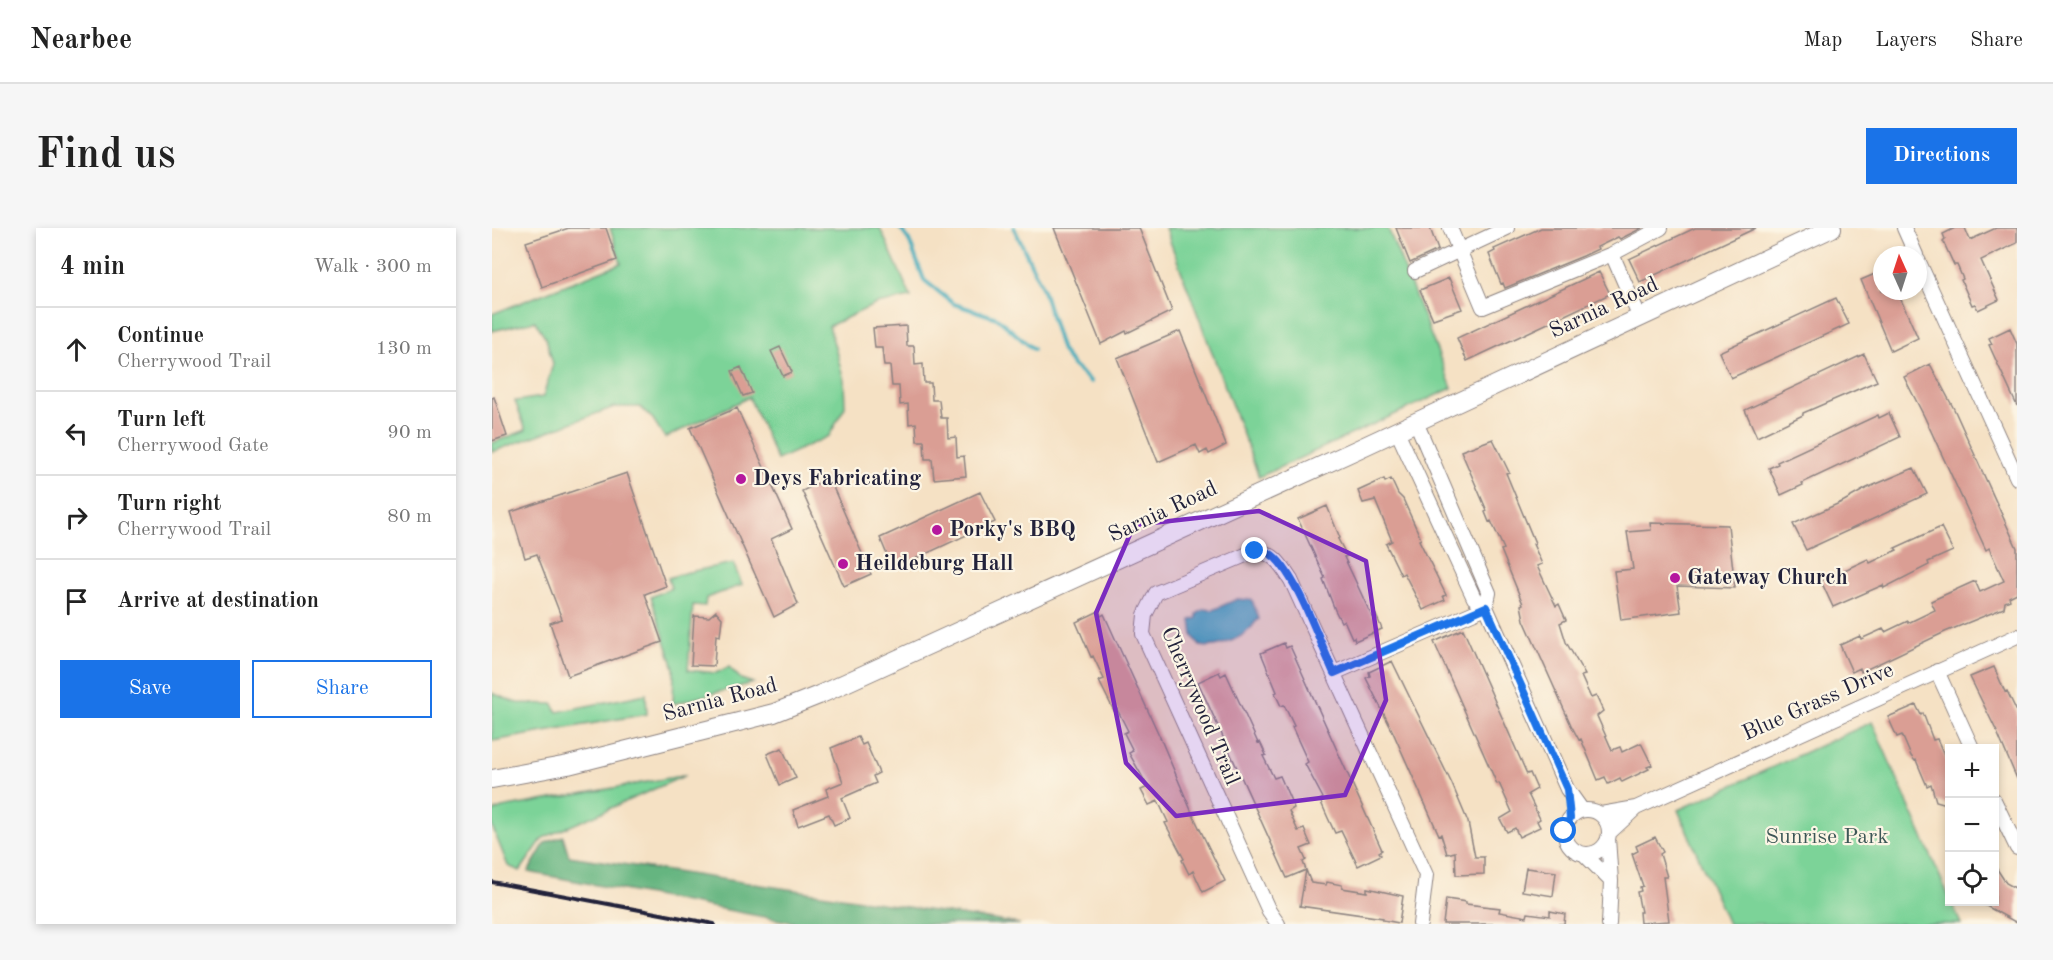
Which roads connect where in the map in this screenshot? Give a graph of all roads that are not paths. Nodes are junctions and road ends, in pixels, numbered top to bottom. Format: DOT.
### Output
graph roads {
  1 [pos="1450,228"];
  2 [pos="1507,228"];
  3 [pos="1661,228"];
  4 [pos="1832,228"];
  5 [pos="1904,228"];
  6 [pos="1912,246"];
  7 [pos="1459,250"];
  8 [pos="1612,254"];
  9 [pos="1415,272"];
  10 [pos="1927,280"];
  11 [pos="1640,318"];
  12 [pos="1416,422"];
  13 [pos="1397,431"];
  14 [pos="2016,474"];
  15 [pos="1486,607"];
  16 [pos="2017,636"];
  17 [pos="1938,671"];
  18 [pos="1334,673"];
  19 [pos="1970,744"];
  20 [pos="492,778"];
  21 [pos="1567,789"];
  22 [pos="1636,808"];
  23 [pos="1999,809"];
  24 [pos="1582,810"];
  25 [pos="1601,814"];
  26 [pos="1570,818"];
  27 [pos="1609,835"];
  28 [pos="2017,848"];
  29 [pos="1584,854"];
  30 [pos="1611,880"];
  31 [pos="1278,924"];
  32 [pos="1420,924"];
  33 [pos="1609,924"];
  1 -- 7 [label="street"];
  2 -- 7 [label="street"];
  3 -- 8 [label="street"];
  4 -- 11 [label="main road, Sarnia Road"];
  5 -- 6 [label="street"];
  7 -- 8 [label="street"];
  7 -- 9 [label="street"];
  8 -- 11 [label="street"];
  10 -- 14 [label="street"];
  11 -- 12 [label="main road, Sarnia Road"];
  12 -- 13 [label="main road, Sarnia Road"];
  12 -- 15 [label="street"];
  13 -- 15 [label="street"];
  13 -- 20 [label="main road, Sarnia Road"];
  15 -- 18 [label="street"];
  15 -- 21 [label="street"];
  16 -- 17 [label="street, Blue Grass Drive"];
  17 -- 19 [label="street"];
  17 -- 22 [label="street, Blue Grass Drive"];
  18 -- 31 [label="street, Cherrywood Trail"];
  18 -- 32 [label="street, Cherrywood Trail"];
  21 -- 24 [label="street"];
  21 -- 26 [label="street"];
  22 -- 25 [label="street, Blue Grass Drive"];
  22 -- 27 [label="street, Blue Grass Drive"];
  23 -- 28 [label="street"];
  24 -- 25 [label="street"];
  24 -- 26 [label="street"];
  25 -- 27 [label="street"];
  26 -- 29 [label="street"];
  27 -- 29 [label="street"];
  27 -- 30 [label="street"];
  29 -- 30 [label="street"];
  30 -- 33 [label="street"];
}
